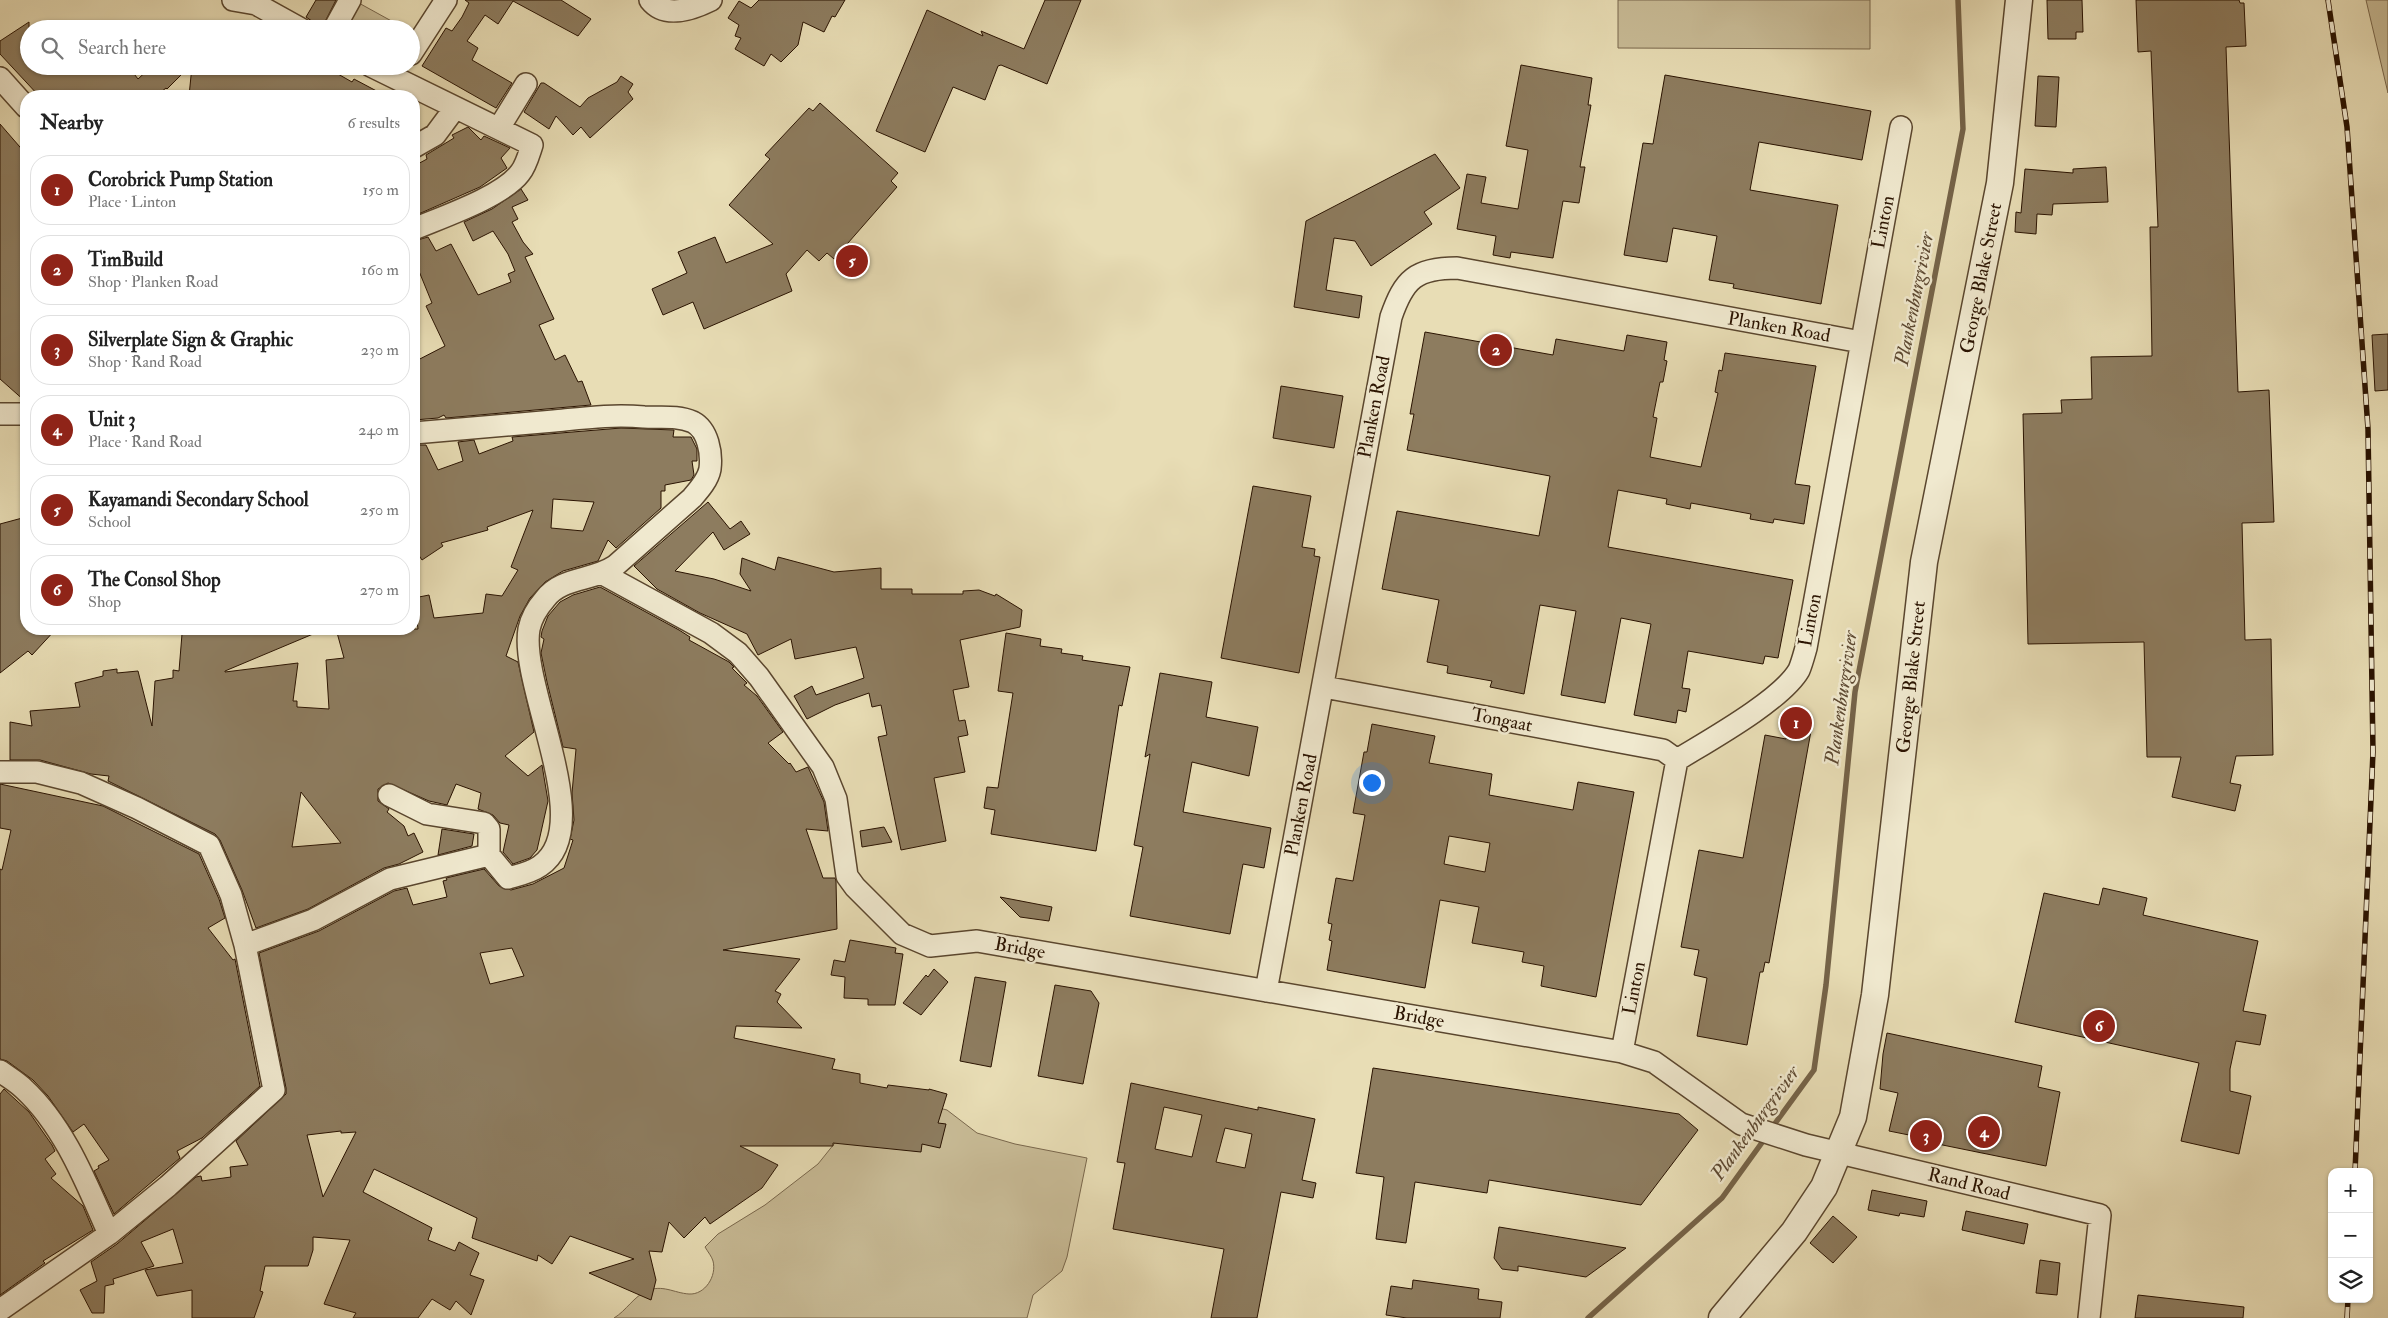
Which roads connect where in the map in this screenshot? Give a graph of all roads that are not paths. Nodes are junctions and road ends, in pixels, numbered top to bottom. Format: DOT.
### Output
graph roads {
  1 [pos="233,0"];
  2 [pos="350,0"];
  3 [pos="446,0"];
  4 [pos="650,0"];
  5 [pos="711,0"];
  6 [pos="2019,0"];
  7 [pos="285,20"];
  8 [pos="339,20"];
  9 [pos="420,40"];
  10 [pos="403,75"];
  11 [pos="0,78"];
  12 [pos="526,84"];
  13 [pos="20,100"];
  14 [pos="455,108"];
  15 [pos="499,128"];
  16 [pos="1901,128"];
  17 [pos="420,144"];
  18 [pos="420,227"];
  19 [pos="1861,342"];
  20 [pos="0,414"];
  21 [pos="20,414"];
  22 [pos="420,432"];
  23 [pos="603,574"];
  24 [pos="1324,687"];
  25 [pos="1677,760"];
  26 [pos="0,772"];
  27 [pos="390,795"];
  28 [pos="489,855"];
  29 [pos="245,945"];
  30 [pos="1266,991"];
  31 [pos="1622,1052"];
  32 [pos="0,1070"];
  33 [pos="1839,1152"];
  34 [pos="109,1234"];
  35 [pos="0,1310"];
  36 [pos="1722,1318"];
  37 [pos="2089,1318"];
  1 -- 7 [label="street"];
  2 -- 8 [label="street"];
  3 -- 9 [label="street"];
  4 -- 5 [label="street"];
  6 -- 33 [label="street, George Blake Street"];
  10 -- 14 [label="street"];
  11 -- 13 [label="street"];
  12 -- 15 [label="street"];
  14 -- 15 [label="street"];
  14 -- 17 [label="street"];
  15 -- 18 [label="street"];
  16 -- 19 [label="street, Linton"];
  19 -- 24 [label="street, Planken Road"];
  19 -- 25 [label="street, Linton"];
  20 -- 21 [label="street"];
  22 -- 23 [label="street"];
  23 -- 28 [label="street"];
  23 -- 30 [label="street, Bridge"];
  24 -- 25 [label="street, Tongaat"];
  24 -- 30 [label="street, Planken Road"];
  25 -- 31 [label="street, Linton"];
  26 -- 29 [label="street"];
  27 -- 28 [label="street"];
  28 -- 29 [label="street"];
  29 -- 34 [label="street"];
  30 -- 31 [label="street, Bridge"];
  31 -- 33 [label="street, Bridge"];
  32 -- 34 [label="street"];
  33 -- 36 [label="street, George Blake Street"];
  33 -- 37 [label="street, Rand Road"];
  34 -- 35 [label="street"];
}
